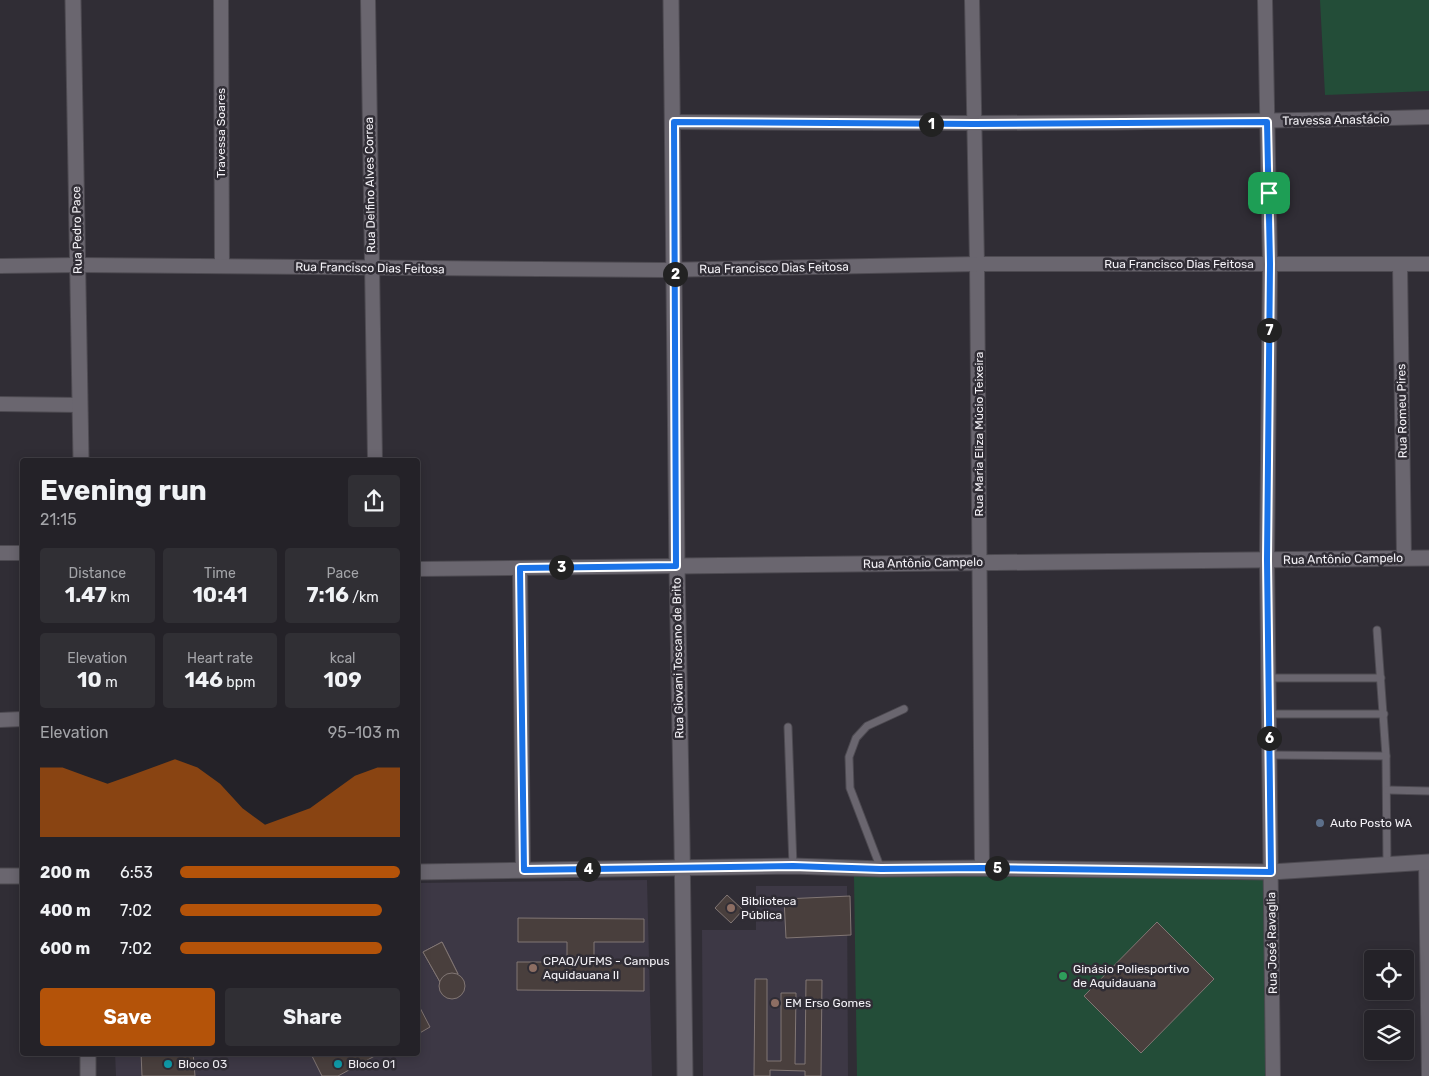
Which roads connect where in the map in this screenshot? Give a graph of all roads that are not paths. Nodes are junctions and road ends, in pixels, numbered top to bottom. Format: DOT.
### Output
graph roads {
  1 [pos="74,0"];
  2 [pos="221,0"];
  3 [pos="368,0"];
  4 [pos="671,0"];
  5 [pos="972,0"];
  6 [pos="1265,0"];
  7 [pos="1429,118"];
  8 [pos="674,122"];
  9 [pos="1267,122"];
  10 [pos="974,124"];
  11 [pos="977,264"];
  12 [pos="1270,264"];
  13 [pos="1400,264"];
  14 [pos="1429,264"];
  15 [pos="78,265"];
  16 [pos="0,266"];
  17 [pos="222,266"];
  18 [pos="371,268"];
  19 [pos="675,270"];
  20 [pos="0,404"];
  21 [pos="80,405"];
  22 [pos="80,458"];
  23 [pos="375,458"];
  24 [pos="0,553"];
  25 [pos="20,553"];
  26 [pos="1404,558"];
  27 [pos="1429,558"];
  28 [pos="1267,560"];
  29 [pos="980,563"];
  30 [pos="676,566"];
  31 [pos="520,568"];
  32 [pos="420,569"];
  33 [pos="1378,630"];
  34 [pos="1269,678"];
  35 [pos="1381,678"];
  36 [pos="904,710"];
  37 [pos="1269,714"];
  38 [pos="1384,714"];
  39 [pos="20,719"];
  40 [pos="0,720"];
  41 [pos="788,727"];
  42 [pos="1270,755"];
  43 [pos="1386,756"];
  44 [pos="1387,790"];
  45 [pos="1429,791"];
  46 [pos="1427,862"];
  47 [pos="1386,864"];
  48 [pos="793,866"];
  49 [pos="683,868"];
  50 [pos="982,868"];
  51 [pos="881,869"];
  52 [pos="524,870"];
  53 [pos="420,872"];
  54 [pos="1271,872"];
  55 [pos="0,876"];
  56 [pos="20,876"];
  57 [pos="88,1056"];
  58 [pos="88,1076"];
  59 [pos="685,1076"];
  60 [pos="1273,1076"];
  61 [pos="1429,1076"];
  1 -- 15 [label="main road, Rua Pedro Pace"];
  2 -- 17 [label="street, Travessa Soares"];
  3 -- 18 [label="street, Rua Delfino Alves Correa"];
  4 -- 8 [label="main road, Rua Giovani Toscano de Brito"];
  5 -- 10 [label="street, Rua Maria Eliza Múcio Teixeira"];
  6 -- 9 [label="street, Rua José Ravaglia"];
  7 -- 9 [label="street, Travessa Anastácio"];
  8 -- 10 [label="street, Travessa Anastácio"];
  8 -- 19 [label="main road, Rua Giovani Toscano de Brito"];
  9 -- 10 [label="street, Travessa Anastácio"];
  9 -- 12 [label="street, Rua José Ravaglia"];
  10 -- 11 [label="street, Rua Maria Eliza Múcio Teixeira"];
  11 -- 12 [label="street, Rua Francisco Dias Feitosa"];
  11 -- 19 [label="street, Rua Francisco Dias Feitosa"];
  11 -- 29 [label="street, Rua Maria Eliza Múcio Teixeira"];
  12 -- 13 [label="street, Rua Francisco Dias Feitosa"];
  12 -- 28 [label="street, Rua José Ravaglia"];
  13 -- 14 [label="street, Rua Francisco Dias Feitosa"];
  13 -- 26 [label="street, Rua Romeu Pires"];
  15 -- 16 [label="street, Rua Francisco Dias Feitosa"];
  15 -- 17 [label="street, Rua Francisco Dias Feitosa"];
  15 -- 21 [label="main road, Rua Pedro Pace"];
  17 -- 18 [label="street, Rua Francisco Dias Feitosa"];
  18 -- 19 [label="street, Rua Francisco Dias Feitosa"];
  18 -- 23 [label="street, Rua Delfino Alves Correa"];
  19 -- 30 [label="main road, Rua Giovani Toscano de Brito"];
  20 -- 21 [label="street"];
  21 -- 22 [label="main road, Rua Pedro Pace"];
  24 -- 25 [label="street"];
  26 -- 27 [label="main road, Rua Antônio Campelo"];
  26 -- 28 [label="main road, Rua Antônio Campelo"];
  28 -- 29 [label="main road, Rua Antônio Campelo"];
  28 -- 34 [label="street, Rua José Ravaglia"];
  29 -- 30 [label="main road, Rua Antônio Campelo"];
  29 -- 50 [label="street, Rua Maria Eliza Múcio Teixeira"];
  30 -- 31 [label="street, Rua Antônio Campelo"];
  30 -- 49 [label="main road, Rua Giovani Toscano de Brito"];
  31 -- 32 [label="street, Rua Antônio Campelo"];
  31 -- 52 [label="street"];
  33 -- 35 [label="lane"];
  34 -- 35 [label="lane"];
  34 -- 37 [label="street, Rua José Ravaglia"];
  35 -- 38 [label="lane"];
  36 -- 51 [label="lane"];
  37 -- 38 [label="lane"];
  37 -- 42 [label="street, Rua José Ravaglia"];
  38 -- 43 [label="lane"];
  39 -- 40 [label="street"];
  41 -- 48 [label="lane"];
  42 -- 43 [label="lane"];
  42 -- 54 [label="street, Rua José Ravaglia"];
  43 -- 44 [label="lane"];
  44 -- 45 [label="lane"];
  44 -- 47 [label="lane"];
  46 -- 47 [label="main road"];
  46 -- 61 [label="street"];
  47 -- 54 [label="main road"];
  48 -- 49 [label="main road"];
  48 -- 51 [label="main road"];
  49 -- 52 [label="main road"];
  49 -- 59 [label="main road, Rua Giovani Toscano de Brito"];
  50 -- 51 [label="main road"];
  50 -- 54 [label="main road"];
  52 -- 53 [label="main road"];
  54 -- 60 [label="street, Rua José Ravaglia"];
  55 -- 56 [label="main road"];
  57 -- 58 [label="main road"];
}
